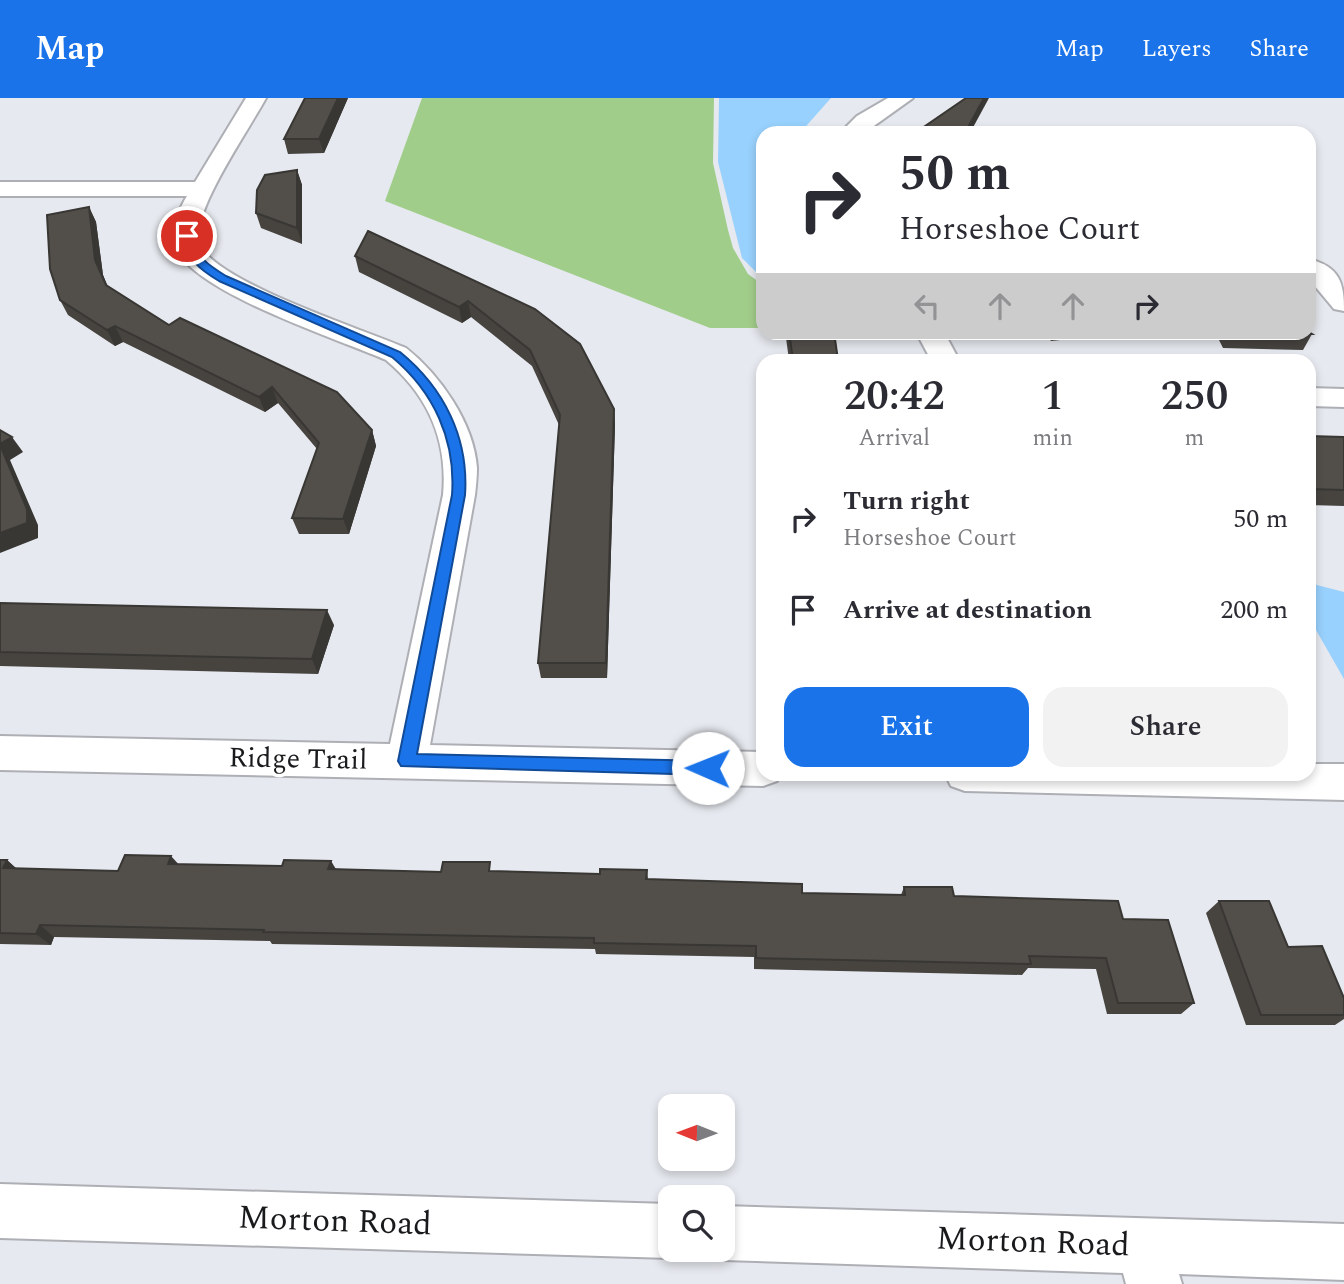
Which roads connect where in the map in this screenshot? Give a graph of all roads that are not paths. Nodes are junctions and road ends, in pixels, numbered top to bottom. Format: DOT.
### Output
graph roads {
  1 [pos="256,98"];
  2 [pos="903,98"];
  3 [pos="859,126"];
  4 [pos="0,189"];
  5 [pos="203,189"];
  6 [pos="1316,272"];
  7 [pos="1344,303"];
  8 [pos="1316,397"];
  9 [pos="1344,398"];
  10 [pos="0,753"];
  11 [pos="407,761"];
  12 [pos="756,769"];
  13 [pos="1304,781"];
  14 [pos="1344,782"];
  15 [pos="0,1211"];
  16 [pos="658,1231"];
  17 [pos="735,1234"];
  18 [pos="1344,1252"];
  19 [pos="1149,1265"];
  1 -- 5 [label="street"];
  2 -- 3 [label="street"];
  4 -- 5 [label="street"];
  5 -- 11 [label="street"];
  6 -- 7 [label="street"];
  8 -- 9 [label="street"];
  10 -- 11 [label="street, Ridge Trail"];
  11 -- 12 [label="street, Ridge Trail"];
  13 -- 14 [label="street"];
  15 -- 16 [label="street, Morton Road"];
  17 -- 19 [label="street, Morton Road"];
  18 -- 19 [label="street, Morton Road"];
}
